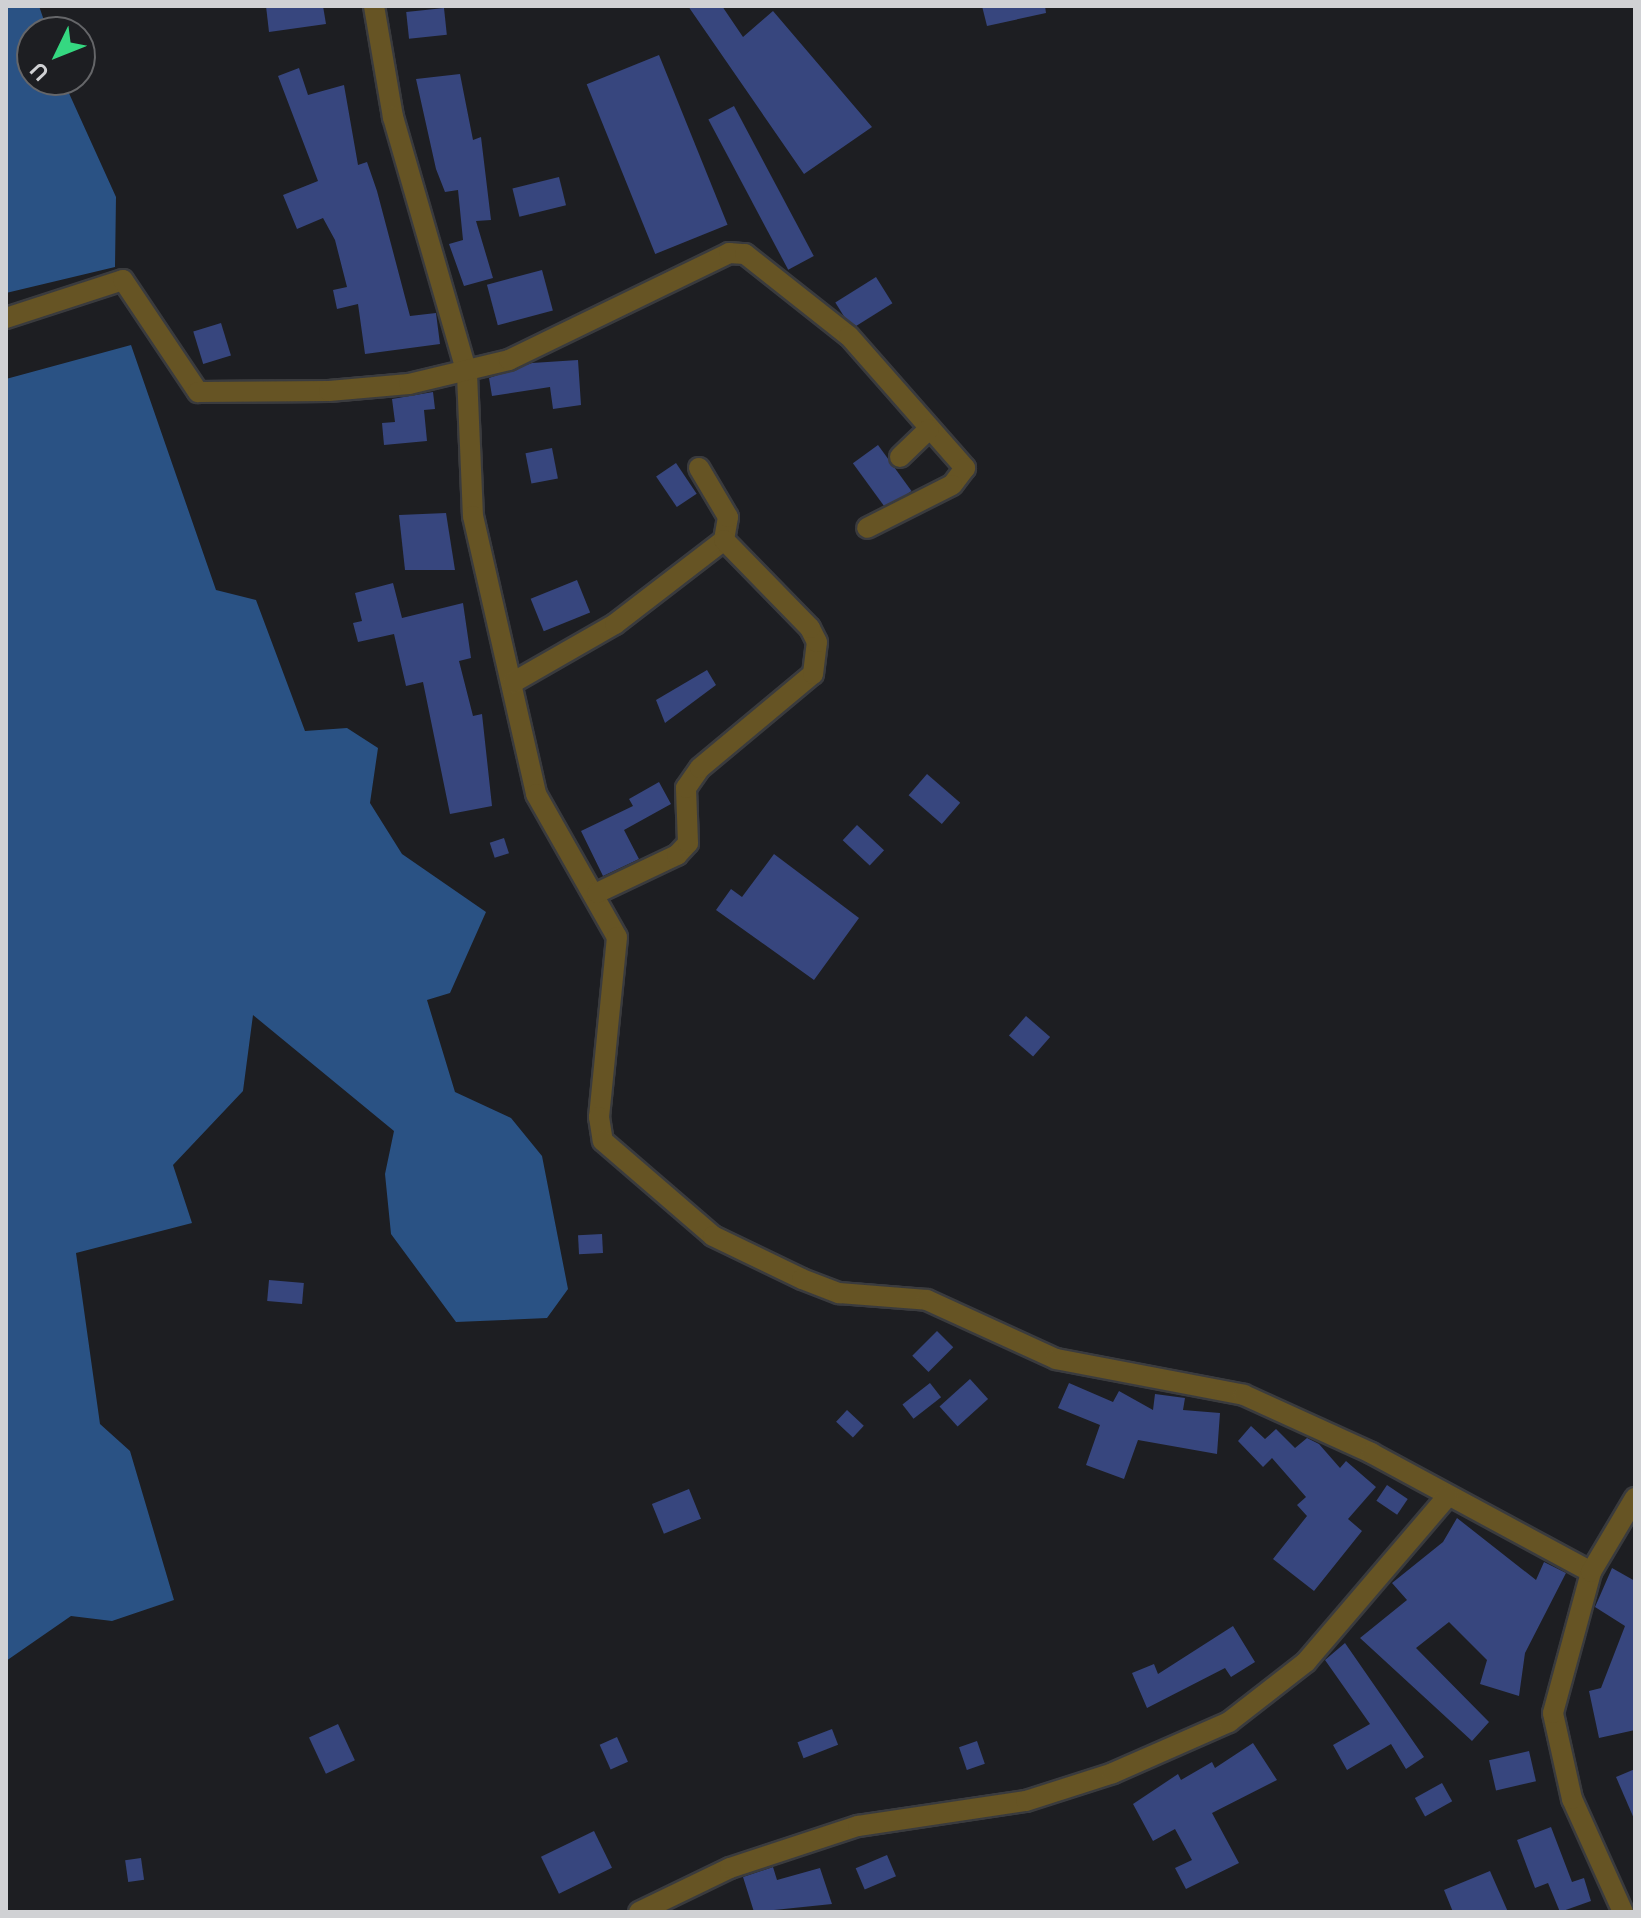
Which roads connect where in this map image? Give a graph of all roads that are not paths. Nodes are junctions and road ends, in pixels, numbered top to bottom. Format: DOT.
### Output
graph roads {
  1 [pos="374,6"];
  2 [pos="6,318"];
  3 [pos="467,374"];
  4 [pos="929,429"];
  5 [pos="900,457"];
  6 [pos="699,468"];
  7 [pos="867,528"];
  8 [pos="724,540"];
  9 [pos="512,683"];
  10 [pos="597,893"];
  11 [pos="1447,1497"];
  12 [pos="1635,1498"];
  13 [pos="1591,1572"];
  14 [pos="639,1912"];
  15 [pos="1623,1912"];
  1 -- 3 [label="street"];
  2 -- 3 [label="street"];
  3 -- 4 [label="street"];
  3 -- 9 [label="street"];
  4 -- 5 [label="street"];
  4 -- 7 [label="street"];
  6 -- 8 [label="street"];
  8 -- 9 [label="street"];
  8 -- 10 [label="street"];
  9 -- 10 [label="street"];
  10 -- 11 [label="street"];
  11 -- 13 [label="street"];
  11 -- 14 [label="street"];
  12 -- 13 [label="street"];
  13 -- 15 [label="street"];
}
